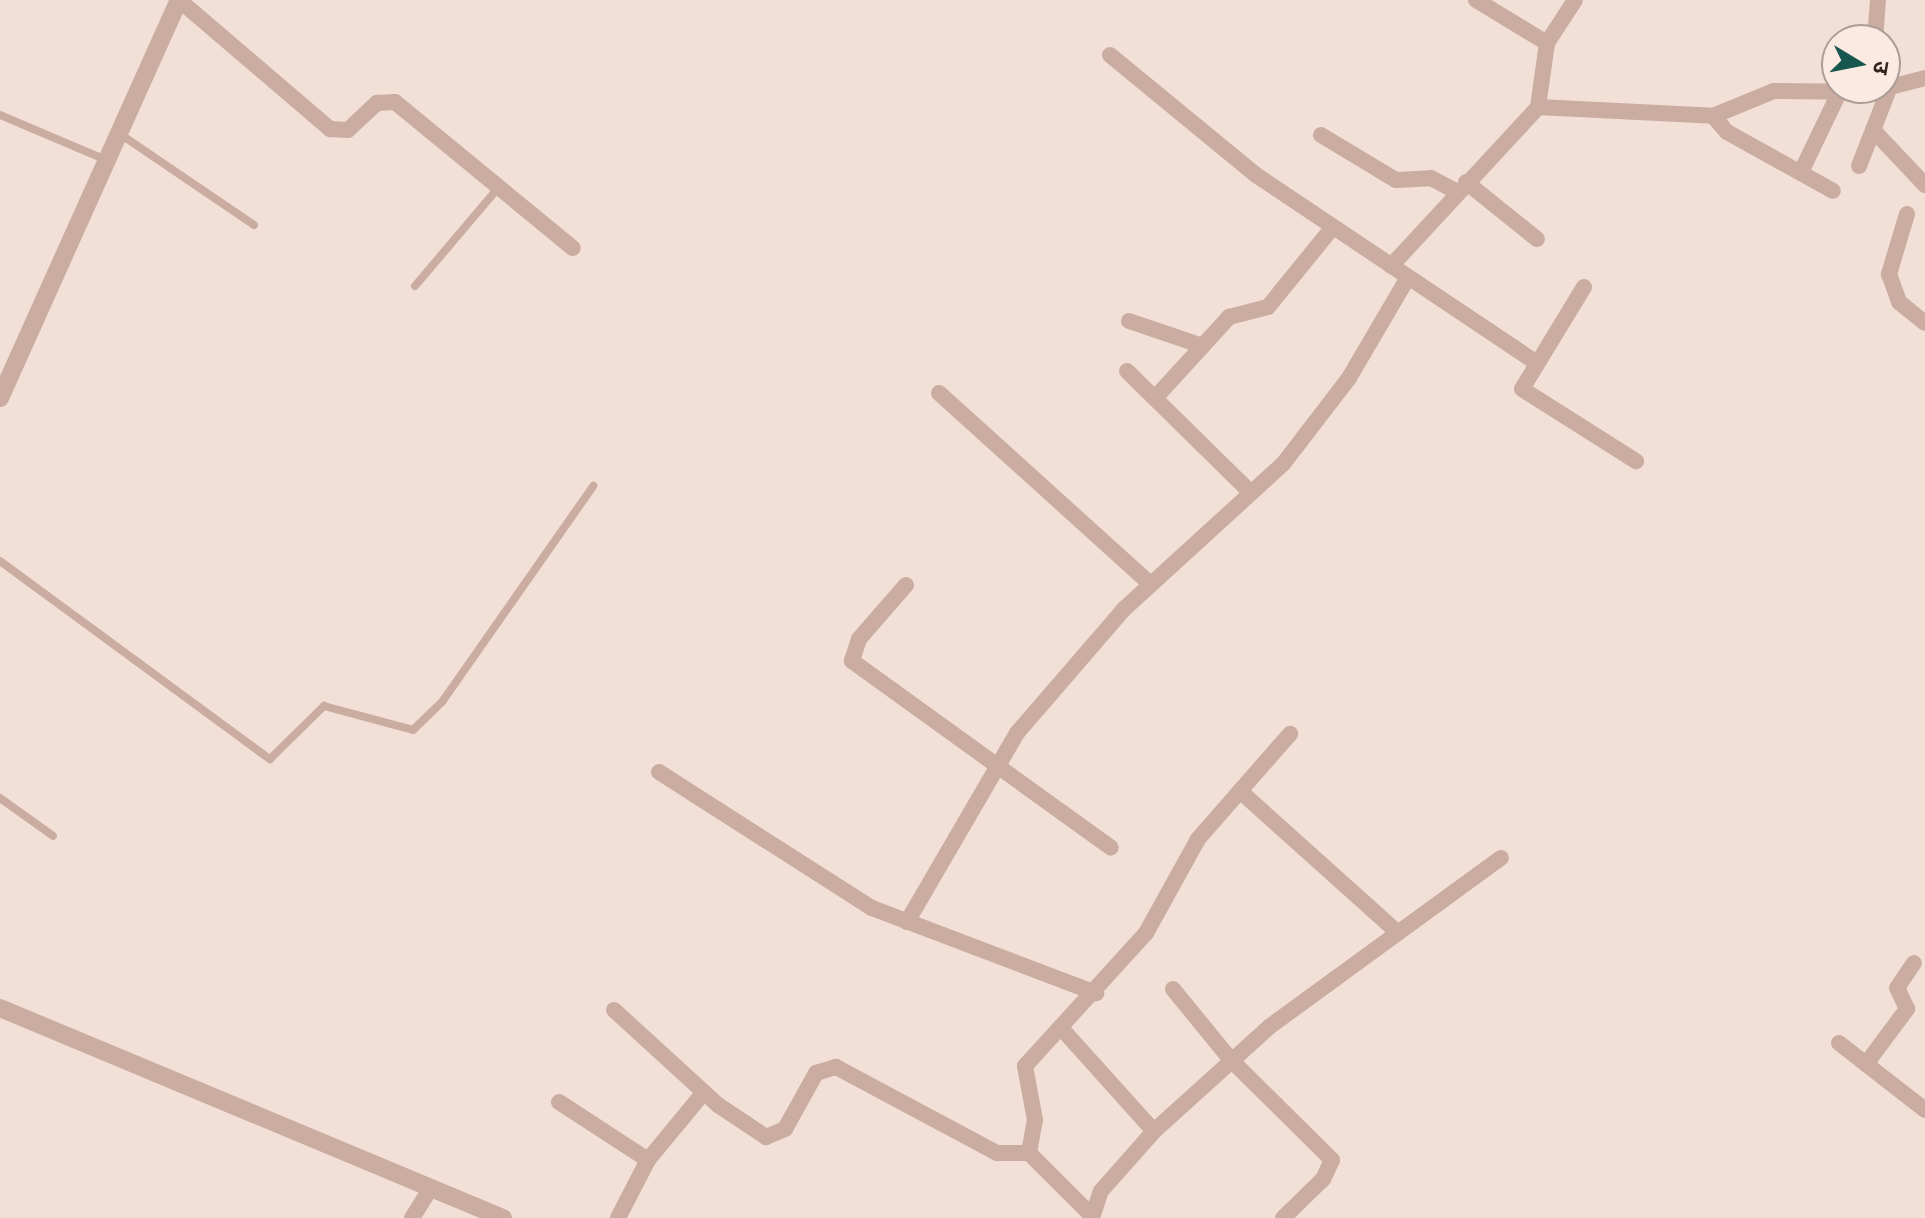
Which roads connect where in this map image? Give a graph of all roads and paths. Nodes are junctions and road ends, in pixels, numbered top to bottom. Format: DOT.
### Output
graph roads {
  1 [pos="179,0"];
  2 [pos="1476,0"];
  3 [pos="1575,0"];
  4 [pos="1878,0"];
  5 [pos="1876,24"];
  6 [pos="1547,43"];
  7 [pos="1110,55"];
  8 [pos="1925,78"];
  9 [pos="1901,85"];
  10 [pos="1821,91"];
  11 [pos="1834,104"];
  12 [pos="1883,104"];
  13 [pos="1538,107"];
  14 [pos="0,115"];
  15 [pos="1713,116"];
  16 [pos="1873,130"];
  17 [pos="120,134"];
  18 [pos="1321,135"];
  19 [pos="108,160"];
  20 [pos="1859,166"];
  21 [pos="1801,172"];
  22 [pos="1925,185"];
  23 [pos="499,187"];
  24 [pos="1461,187"];
  25 [pos="1833,191"];
  26 [pos="1907,214"];
  27 [pos="254,225"];
  28 [pos="1333,227"];
  29 [pos="1537,239"];
  30 [pos="573,248"];
  31 [pos="1391,266"];
  32 [pos="1407,279"];
  33 [pos="415,286"];
  34 [pos="1584,287"];
  35 [pos="1129,321"];
  36 [pos="1925,323"];
  37 [pos="1203,346"];
  38 [pos="1534,361"];
  39 [pos="1127,371"];
  40 [pos="939,393"];
  41 [pos="0,398"];
  42 [pos="1155,398"];
  43 [pos="1636,461"];
  44 [pos="593,486"];
  45 [pos="1251,493"];
  46 [pos="0,561"];
  47 [pos="1149,583"];
  48 [pos="906,585"];
  49 [pos="1290,734"];
  50 [pos="993,767"];
  51 [pos="659,772"];
  52 [pos="1240,791"];
  53 [pos="0,798"];
  54 [pos="53,836"];
  55 [pos="1111,848"];
  56 [pos="1501,858"];
  57 [pos="907,922"];
  58 [pos="1398,933"];
  59 [pos="1914,963"];
  60 [pos="1173,989"];
  61 [pos="1096,993"];
  62 [pos="0,1008"];
  63 [pos="614,1010"];
  64 [pos="1062,1029"];
  65 [pos="1839,1043"];
  66 [pos="1231,1060"];
  67 [pos="1866,1064"];
  68 [pos="704,1092"];
  69 [pos="559,1102"];
  70 [pos="1925,1110"];
  71 [pos="1154,1131"];
  72 [pos="1029,1153"];
  73 [pos="648,1160"];
  74 [pos="430,1189"];
  75 [pos="1092,1217"];
  76 [pos="412,1218"];
  77 [pos="503,1218"];
  78 [pos="618,1218"];
  79 [pos="1283,1218"];
  1 -- 17 [label="street"];
  1 -- 23 [label="street"];
  2 -- 6 [label="street"];
  3 -- 6 [label="street"];
  4 -- 5 [label="street"];
  6 -- 13 [label="street"];
  7 -- 28 [label="street"];
  8 -- 9 [label="street"];
  10 -- 15 [label="street"];
  11 -- 21 [label="street"];
  12 -- 16 [label="street"];
  13 -- 15 [label="street"];
  13 -- 24 [label="street"];
  14 -- 19 [label="lane"];
  15 -- 21 [label="street"];
  16 -- 20 [label="street"];
  16 -- 22 [label="street"];
  17 -- 19 [label="street"];
  17 -- 27 [label="lane"];
  18 -- 24 [label="street"];
  19 -- 41 [label="street"];
  21 -- 25 [label="street"];
  23 -- 30 [label="street"];
  23 -- 33 [label="lane"];
  24 -- 29 [label="street"];
  24 -- 31 [label="street"];
  26 -- 36 [label="street"];
  28 -- 31 [label="street"];
  28 -- 37 [label="street"];
  31 -- 32 [label="street"];
  32 -- 38 [label="street"];
  32 -- 45 [label="street"];
  34 -- 38 [label="street"];
  35 -- 37 [label="street"];
  37 -- 42 [label="street"];
  38 -- 43 [label="street"];
  39 -- 42 [label="street"];
  40 -- 47 [label="street"];
  42 -- 45 [label="street"];
  44 -- 46 [label="lane"];
  45 -- 47 [label="street"];
  47 -- 50 [label="street"];
  48 -- 50 [label="street"];
  49 -- 52 [label="street"];
  50 -- 55 [label="street"];
  50 -- 57 [label="street"];
  51 -- 57 [label="street"];
  52 -- 58 [label="street"];
  52 -- 61 [label="street"];
  53 -- 54 [label="lane"];
  56 -- 58 [label="street"];
  57 -- 61 [label="street"];
  58 -- 66 [label="street"];
  59 -- 67 [label="street"];
  60 -- 66 [label="street"];
  61 -- 64 [label="street"];
  62 -- 74 [label="street"];
  63 -- 68 [label="street"];
  64 -- 71 [label="street"];
  64 -- 72 [label="street"];
  65 -- 67 [label="street"];
  66 -- 71 [label="street"];
  66 -- 79 [label="street"];
  67 -- 70 [label="street"];
  68 -- 72 [label="street"];
  68 -- 73 [label="street"];
  69 -- 73 [label="street"];
  71 -- 75 [label="street"];
  72 -- 75 [label="street"];
  73 -- 78 [label="street"];
  74 -- 76 [label="street"];
  74 -- 77 [label="street"];
}
